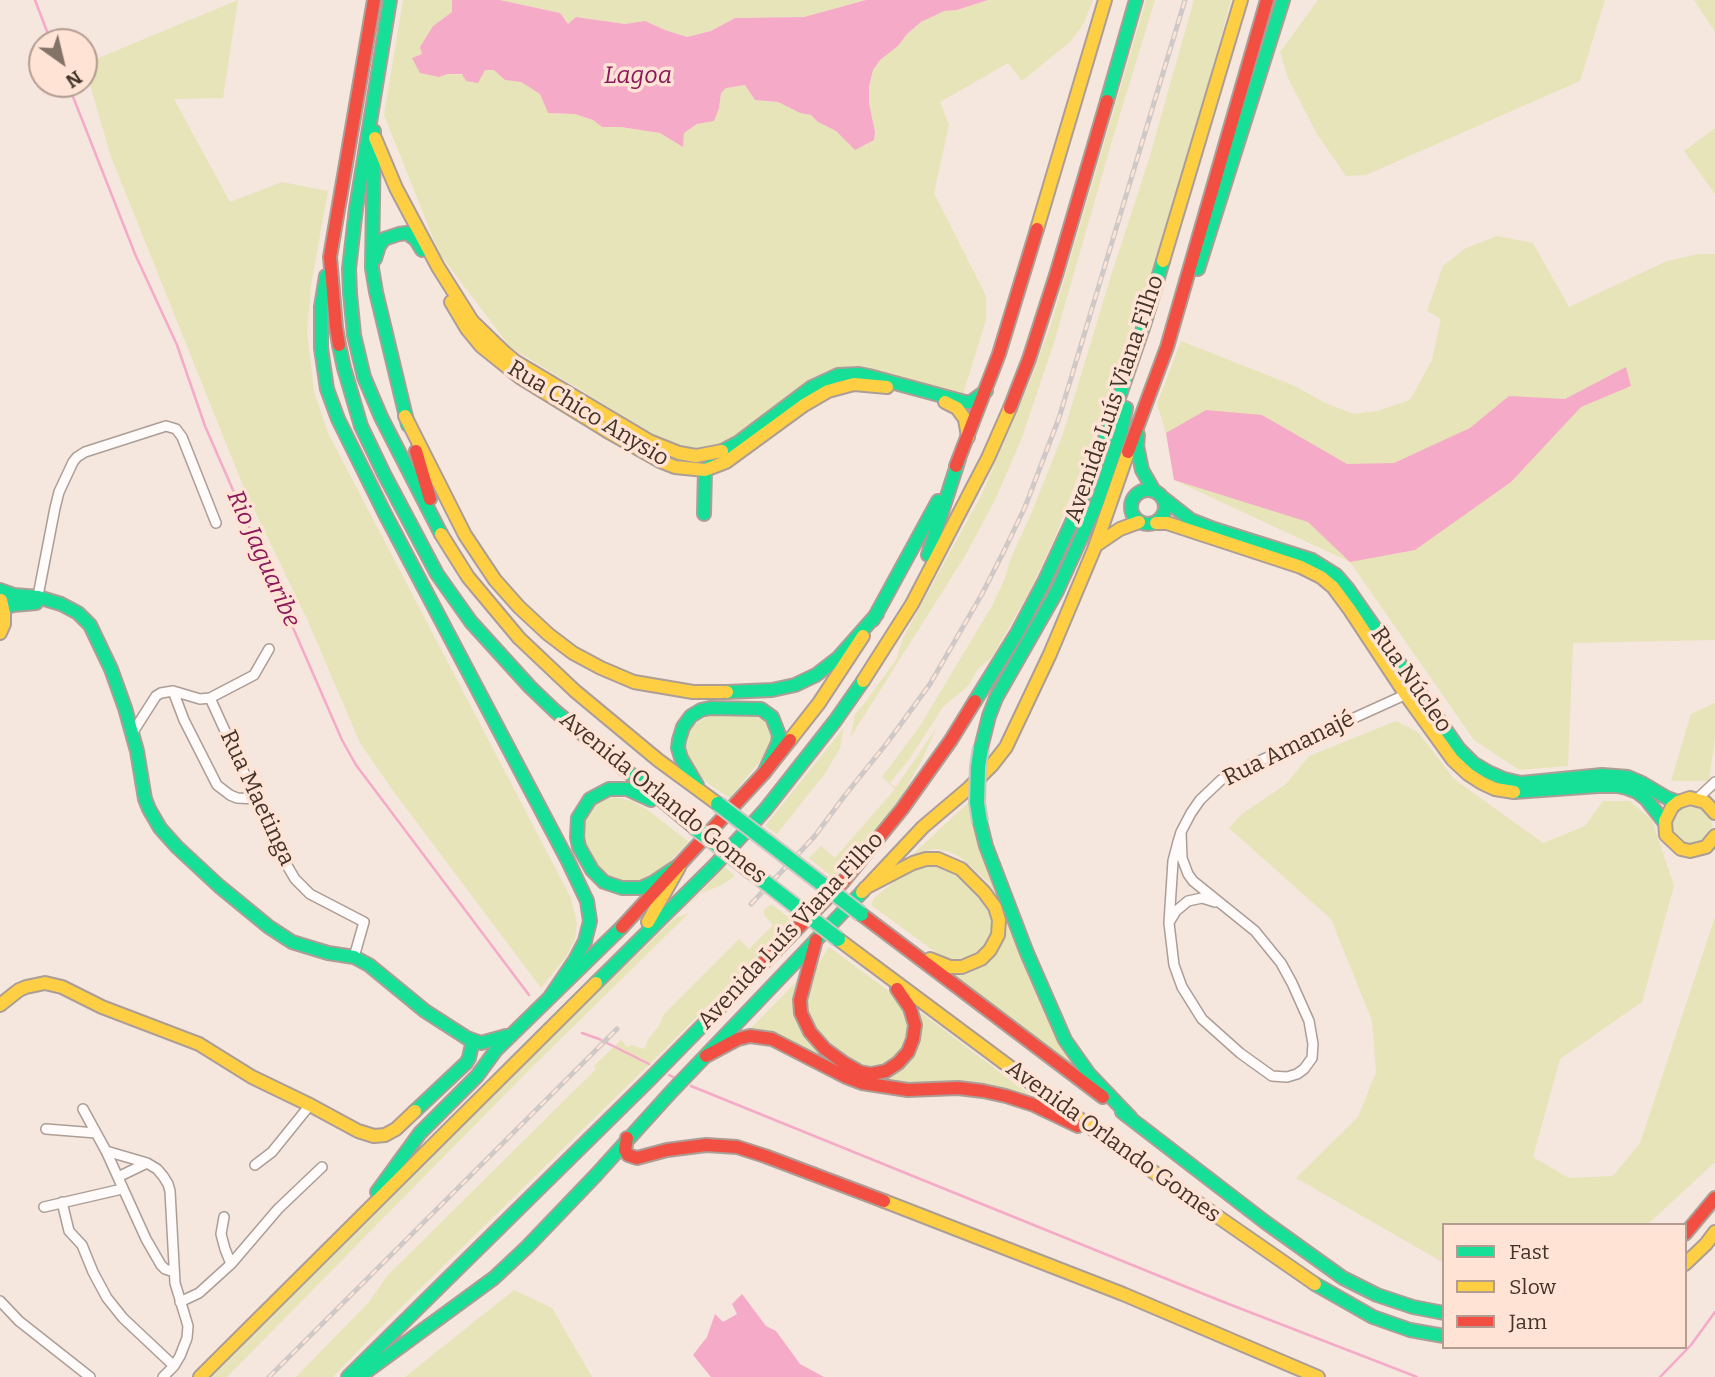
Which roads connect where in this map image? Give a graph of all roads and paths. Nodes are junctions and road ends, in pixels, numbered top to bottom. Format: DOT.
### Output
graph roads {
  1 [pos="374,0"];
  2 [pos="390,0"];
  3 [pos="1105,0"];
  4 [pos="1136,0"];
  5 [pos="1241,0"];
  6 [pos="1267,0"];
  7 [pos="1283,0"];
  8 [pos="371,109"];
  9 [pos="375,138"];
  10 [pos="330,257"];
  11 [pos="372,268"];
  12 [pos="1144,325"];
  13 [pos="1167,348"];
  14 [pos="986,390"];
  15 [pos="405,416"];
  16 [pos="1140,417"];
  17 [pos="968,438"];
  18 [pos="705,455"];
  19 [pos="959,459"];
  20 [pos="705,470"];
  21 [pos="1159,495"];
  22 [pos="704,514"];
  23 [pos="1139,522"];
  24 [pos="216,523"];
  25 [pos="1156,523"];
  26 [pos="441,534"];
  27 [pos="1095,547"];
  28 [pos="0,590"];
  29 [pos="40,600"];
  30 [pos="2,602"];
  31 [pos="912,604"];
  32 [pos="877,614"];
  33 [pos="0,633"];
  34 [pos="269,649"];
  35 [pos="173,691"];
  36 [pos="1412,692"];
  37 [pos="210,698"];
  38 [pos="133,732"];
  39 [pos="764,773"];
  40 [pos="1715,782"];
  41 [pos="702,792"];
  42 [pos="257,799"];
  43 [pos="1697,799"];
  44 [pos="1678,802"];
  45 [pos="1715,813"];
  46 [pos="688,822"];
  47 [pos="1665,823"];
  48 [pos="1181,832"];
  49 [pos="1715,835"];
  50 [pos="681,865"];
  51 [pos="865,888"];
  52 [pos="1227,907"];
  53 [pos="1169,923"];
  54 [pos="816,940"];
  55 [pos="896,941"];
  56 [pos="637,942"];
  57 [pos="354,957"];
  58 [pos="879,970"];
  59 [pos="550,997"];
  60 [pos="4,999"];
  61 [pos="518,1027"];
  62 [pos="477,1042"];
  63 [pos="705,1057"];
  64 [pos="488,1060"];
  65 [pos="310,1105"];
  66 [pos="83,1109"];
  67 [pos="1131,1118"];
  68 [pos="47,1129"];
  69 [pos="96,1133"];
  70 [pos="628,1138"];
  71 [pos="1113,1144"];
  72 [pos="106,1151"];
  73 [pos="147,1163"];
  74 [pos="255,1165"];
  75 [pos="322,1167"];
  76 [pos="118,1177"];
  77 [pos="122,1189"];
  78 [pos="1715,1198"];
  79 [pos="62,1202"];
  80 [pos="44,1207"];
  81 [pos="224,1217"];
  82 [pos="357,1222"];
  83 [pos="1687,1232"];
  84 [pos="1715,1232"];
  85 [pos="1687,1262"];
  86 [pos="231,1264"];
  87 [pos="174,1272"];
  88 [pos="0,1301"];
  89 [pos="180,1302"];
  90 [pos="1442,1313"];
  91 [pos="1442,1336"];
  92 [pos="174,1366"];
  93 [pos="90,1377"];
  94 [pos="163,1377"];
  95 [pos="200,1377"];
  96 [pos="348,1377"];
  97 [pos="359,1377"];
  98 [pos="1318,1377"];
  1 -- 10 [label="main road, Avenida Orlando Gomes"];
  2 -- 8 [label="main road, Avenida Orlando Gomes"];
  3 -- 14 [label="main road"];
  4 -- 31 [label="main road"];
  5 -- 12 [label="main road, Avenida Luís Viana Filho"];
  6 -- 13 [label="main road, Avenida Luís Viana Filho"];
  7 -- 13 [label="main road, Avenida Luís Viana Filho"];
  8 -- 9 [label="main road"];
  8 -- 26 [label="main road, Avenida Orlando Gomes"];
  9 -- 11 [label="main road"];
  9 -- 18 [label="main road, Rua Chico Anysio"];
  10 -- 46 [label="main road, Avenida Orlando Gomes"];
  10 -- 59 [label="main road"];
  11 -- 15 [label="main road"];
  11 -- 20 [label="main road, Rua Chico Anysio"];
  12 -- 67 [label="main road, bridge"];
  12 -- 96 [label="main road, Avenida Luís Viana Filho"];
  13 -- 16 [label="main road, Avenida Luís Viana Filho"];
  14 -- 17 [label="main road"];
  14 -- 18 [label="main road, Rua Chico Anysio"];
  15 -- 26 [label="main road"];
  15 -- 32 [label="main road"];
  16 -- 21 [label="main road, Rua Núcleo"];
  16 -- 27 [label="main road, Avenida Luís Viana Filho"];
  17 -- 19 [label="main road"];
  17 -- 20 [label="main road"];
  18 -- 20 [label="main road"];
  19 -- 31 [label="main road"];
  19 -- 32 [label="main road"];
  20 -- 22 [label="main road"];
  21 -- 23 [label="main road"];
  21 -- 25 [label="main road"];
  21 -- 36 [label="main road, Rua Núcleo"];
  23 -- 25 [label="main road"];
  23 -- 27 [label="main road"];
  24 -- 29 [label="street"];
  25 -- 36 [label="main road, Rua Núcleo"];
  26 -- 41 [label="main road, Avenida Orlando Gomes"];
  27 -- 51 [label="main road, Avenida Luís Viana Filho"];
  28 -- 29 [label="main road"];
  29 -- 30 [label="main road"];
  29 -- 38 [label="main road"];
  30 -- 33 [label="main road"];
  31 -- 56 [label="main road"];
  32 -- 39 [label="main road"];
  34 -- 37 [label="street"];
  35 -- 37 [label="street"];
  35 -- 38 [label="street"];
  35 -- 42 [label="street"];
  36 -- 44 [label="main road, Rua Núcleo"];
  36 -- 47 [label="main road, Rua Núcleo"];
  36 -- 48 [label="street, Rua Amanajé"];
  37 -- 42 [label="street, Rua Maetinga"];
  38 -- 57 [label="main road"];
  39 -- 41 [label="main road"];
  39 -- 50 [label="main road"];
  40 -- 43 [label="street"];
  41 -- 55 [label="main road, Avenida Orlando Gomes, bridge"];
  42 -- 57 [label="street, Rua Maetinga"];
  43 -- 44 [label="main road"];
  43 -- 45 [label="main road"];
  44 -- 47 [label="main road"];
  46 -- 50 [label="main road"];
  46 -- 58 [label="main road, Avenida Orlando Gomes, bridge"];
  47 -- 49 [label="main road, Rua Núcleo"];
  48 -- 52 [label="street, Rua Amanajé"];
  48 -- 53 [label="street, Rua Amanajé"];
  50 -- 56 [label="main road"];
  50 -- 59 [label="main road"];
  51 -- 54 [label="main road, Avenida Luís Viana Filho"];
  51 -- 55 [label="main road"];
  52 -- 53 [label="street, Rua Amanajé"];
  52 -- 53 [label="street, Rua Amanajé"];
  54 -- 58 [label="main road"];
  54 -- 63 [label="main road, Avenida Luís Viana Filho"];
  55 -- 67 [label="main road, Avenida Orlando Gomes"];
  56 -- 82 [label="main road"];
  57 -- 62 [label="main road"];
  58 -- 71 [label="main road, Avenida Orlando Gomes"];
  59 -- 61 [label="main road"];
  60 -- 65 [label="main road"];
  61 -- 62 [label="main road"];
  61 -- 64 [label="main road"];
  62 -- 64 [label="main road"];
  62 -- 65 [label="main road"];
  63 -- 70 [label="main road, Avenida Luís Viana Filho"];
  63 -- 71 [label="main road"];
  64 -- 82 [label="main road"];
  65 -- 74 [label="street"];
  66 -- 69 [label="street"];
  67 -- 90 [label="main road, Avenida Orlando Gomes"];
  68 -- 69 [label="street"];
  69 -- 72 [label="street"];
  70 -- 97 [label="main road, Avenida Luís Viana Filho"];
  70 -- 98 [label="main road"];
  71 -- 91 [label="main road, Avenida Orlando Gomes"];
  72 -- 73 [label="street"];
  72 -- 76 [label="street"];
  73 -- 76 [label="street"];
  73 -- 87 [label="street"];
  75 -- 86 [label="street"];
  76 -- 77 [label="street"];
  77 -- 79 [label="street"];
  77 -- 87 [label="street"];
  78 -- 83 [label="main road"];
  79 -- 80 [label="street"];
  79 -- 92 [label="street"];
  81 -- 86 [label="street"];
  82 -- 95 [label="main road"];
  84 -- 85 [label="main road"];
  86 -- 89 [label="street"];
  87 -- 89 [label="street"];
  88 -- 93 [label="street"];
  89 -- 92 [label="street"];
  92 -- 94 [label="street"];
}
